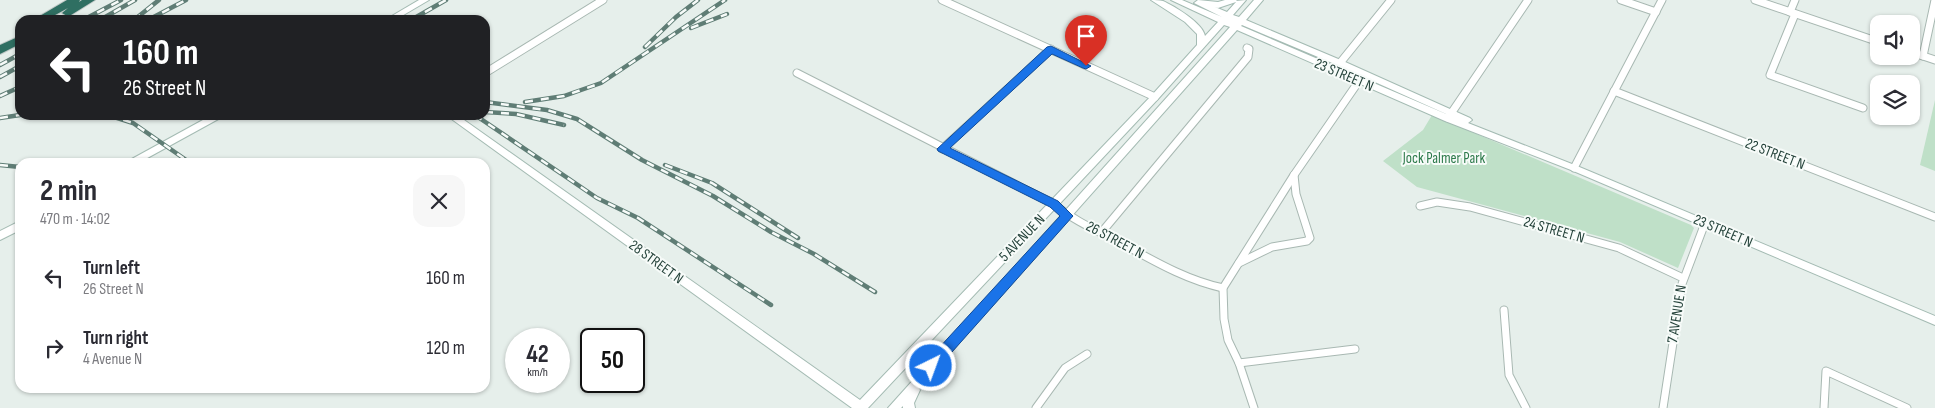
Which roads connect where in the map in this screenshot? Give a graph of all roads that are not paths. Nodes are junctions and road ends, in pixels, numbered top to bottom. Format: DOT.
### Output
graph roads {
  1 [pos="74,0"];
  2 [pos="90,0"];
  3 [pos="425,0"];
  4 [pos="603,0"];
  5 [pos="942,0"];
  6 [pos="1155,0"];
  7 [pos="1175,0"];
  8 [pos="1233,0"];
  9 [pos="1242,0"];
  10 [pos="1259,0"];
  11 [pos="1391,0"];
  12 [pos="1528,0"];
  13 [pos="1622,0"];
  14 [pos="1662,0"];
  15 [pos="1755,0"];
  16 [pos="1795,0"];
  17 [pos="1935,0"];
  18 [pos="1192,1"];
  19 [pos="1656,12"];
  20 [pos="1793,13"];
  21 [pos="47,15"];
  22 [pos="63,15"];
  23 [pos="399,15"];
  24 [pos="1224,19"];
  25 [pos="1237,24"];
  26 [pos="15,32"];
  27 [pos="1870,39"];
  28 [pos="0,40"];
  29 [pos="15,42"];
  30 [pos="1201,44"];
  31 [pos="1247,48"];
  32 [pos="1051,49"];
  33 [pos="0,50"];
  34 [pos="1922,56"];
  35 [pos="1935,60"];
  36 [pos="1340,63"];
  37 [pos="490,70"];
  38 [pos="797,73"];
  39 [pos="1359,81"];
  40 [pos="1614,91"];
  41 [pos="1155,98"];
  42 [pos="1863,108"];
  43 [pos="1450,115"];
  44 [pos="210,120"];
  45 [pos="459,120"];
  46 [pos="942,149"];
  47 [pos="140,158"];
  48 [pos="1574,168"];
  49 [pos="1294,175"];
  50 [pos="1054,204"];
  51 [pos="1420,206"];
  52 [pos="1067,216"];
  53 [pos="1935,217"];
  54 [pos="1704,223"];
  55 [pos="15,228"];
  56 [pos="1101,233"];
  57 [pos="0,236"];
  58 [pos="1236,264"];
  59 [pos="1683,278"];
  60 [pos="1223,288"];
  61 [pos="1504,310"];
  62 [pos="1935,321"];
  63 [pos="1355,349"];
  64 [pos="1087,354"];
  65 [pos="1239,363"];
  66 [pos="919,380"];
  67 [pos="861,408"];
  68 [pos="894,408"];
  69 [pos="909,408"];
  70 [pos="1036,408"];
  71 [pos="1254,408"];
  72 [pos="1526,408"];
  73 [pos="1663,408"];
  74 [pos="1824,408"];
  75 [pos="1907,408"];
  1 -- 21 [label="highway"];
  2 -- 22 [label="highway"];
  3 -- 23 [label="street"];
  4 -- 37 [label="street"];
  5 -- 32 [label="street"];
  6 -- 30 [label="street"];
  7 -- 24 [label="street"];
  8 -- 18 [label="street"];
  9 -- 24 [label="street, 5 AVENUE N"];
  10 -- 25 [label="street, 5 AVENUE N"];
  11 -- 36 [label="street"];
  12 -- 43 [label="street"];
  13 -- 19 [label="street"];
  14 -- 19 [label="street"];
  15 -- 20 [label="street"];
  16 -- 20 [label="street"];
  17 -- 34 [label="street"];
  18 -- 24 [label="street"];
  19 -- 40 [label="street"];
  20 -- 27 [label="street"];
  20 -- 42 [label="street"];
  24 -- 25 [label="street"];
  24 -- 30 [label="street, 5 AVENUE N"];
  25 -- 36 [label="street, 23 STREET N"];
  25 -- 39 [label="street, 23 STREET N"];
  25 -- 52 [label="street, 5 AVENUE N"];
  26 -- 28 [label="highway"];
  29 -- 33 [label="highway"];
  30 -- 41 [label="street, 5 AVENUE N"];
  31 -- 56 [label="street"];
  32 -- 41 [label="street"];
  32 -- 46 [label="street"];
  34 -- 35 [label="street"];
  36 -- 43 [label="street, 23 STREET N"];
  38 -- 46 [label="street, 26 STREET N"];
  39 -- 43 [label="street, 23 STREET N"];
  39 -- 49 [label="street"];
  40 -- 48 [label="street"];
  40 -- 53 [label="street, 22 STREET N"];
  41 -- 50 [label="street, 5 AVENUE N"];
  43 -- 48 [label="street, 23 STREET N"];
  44 -- 47 [label="street"];
  45 -- 67 [label="street, 28 STREET N"];
  46 -- 50 [label="street, 26 STREET N"];
  48 -- 54 [label="street, 23 STREET N"];
  49 -- 58 [label="street"];
  49 -- 58 [label="street"];
  50 -- 52 [label="street, 26 STREET N"];
  50 -- 67 [label="street, 5 AVENUE N"];
  51 -- 59 [label="street, 24 STREET N"];
  52 -- 56 [label="street, 26 STREET N"];
  52 -- 66 [label="street, 5 AVENUE N"];
  54 -- 59 [label="street, 7 AVENUE N"];
  54 -- 62 [label="street, 23 STREET N"];
  55 -- 57 [label="street"];
  56 -- 60 [label="street, 26 STREET N"];
  58 -- 60 [label="street"];
  59 -- 73 [label="street, 7 AVENUE N"];
  60 -- 65 [label="street"];
  61 -- 72 [label="street"];
  63 -- 65 [label="street"];
  64 -- 70 [label="street"];
  65 -- 71 [label="street"];
  66 -- 68 [label="street, 5 AVENUE N"];
  66 -- 69 [label="street"];
  74 -- 75 [label="street"];
}
